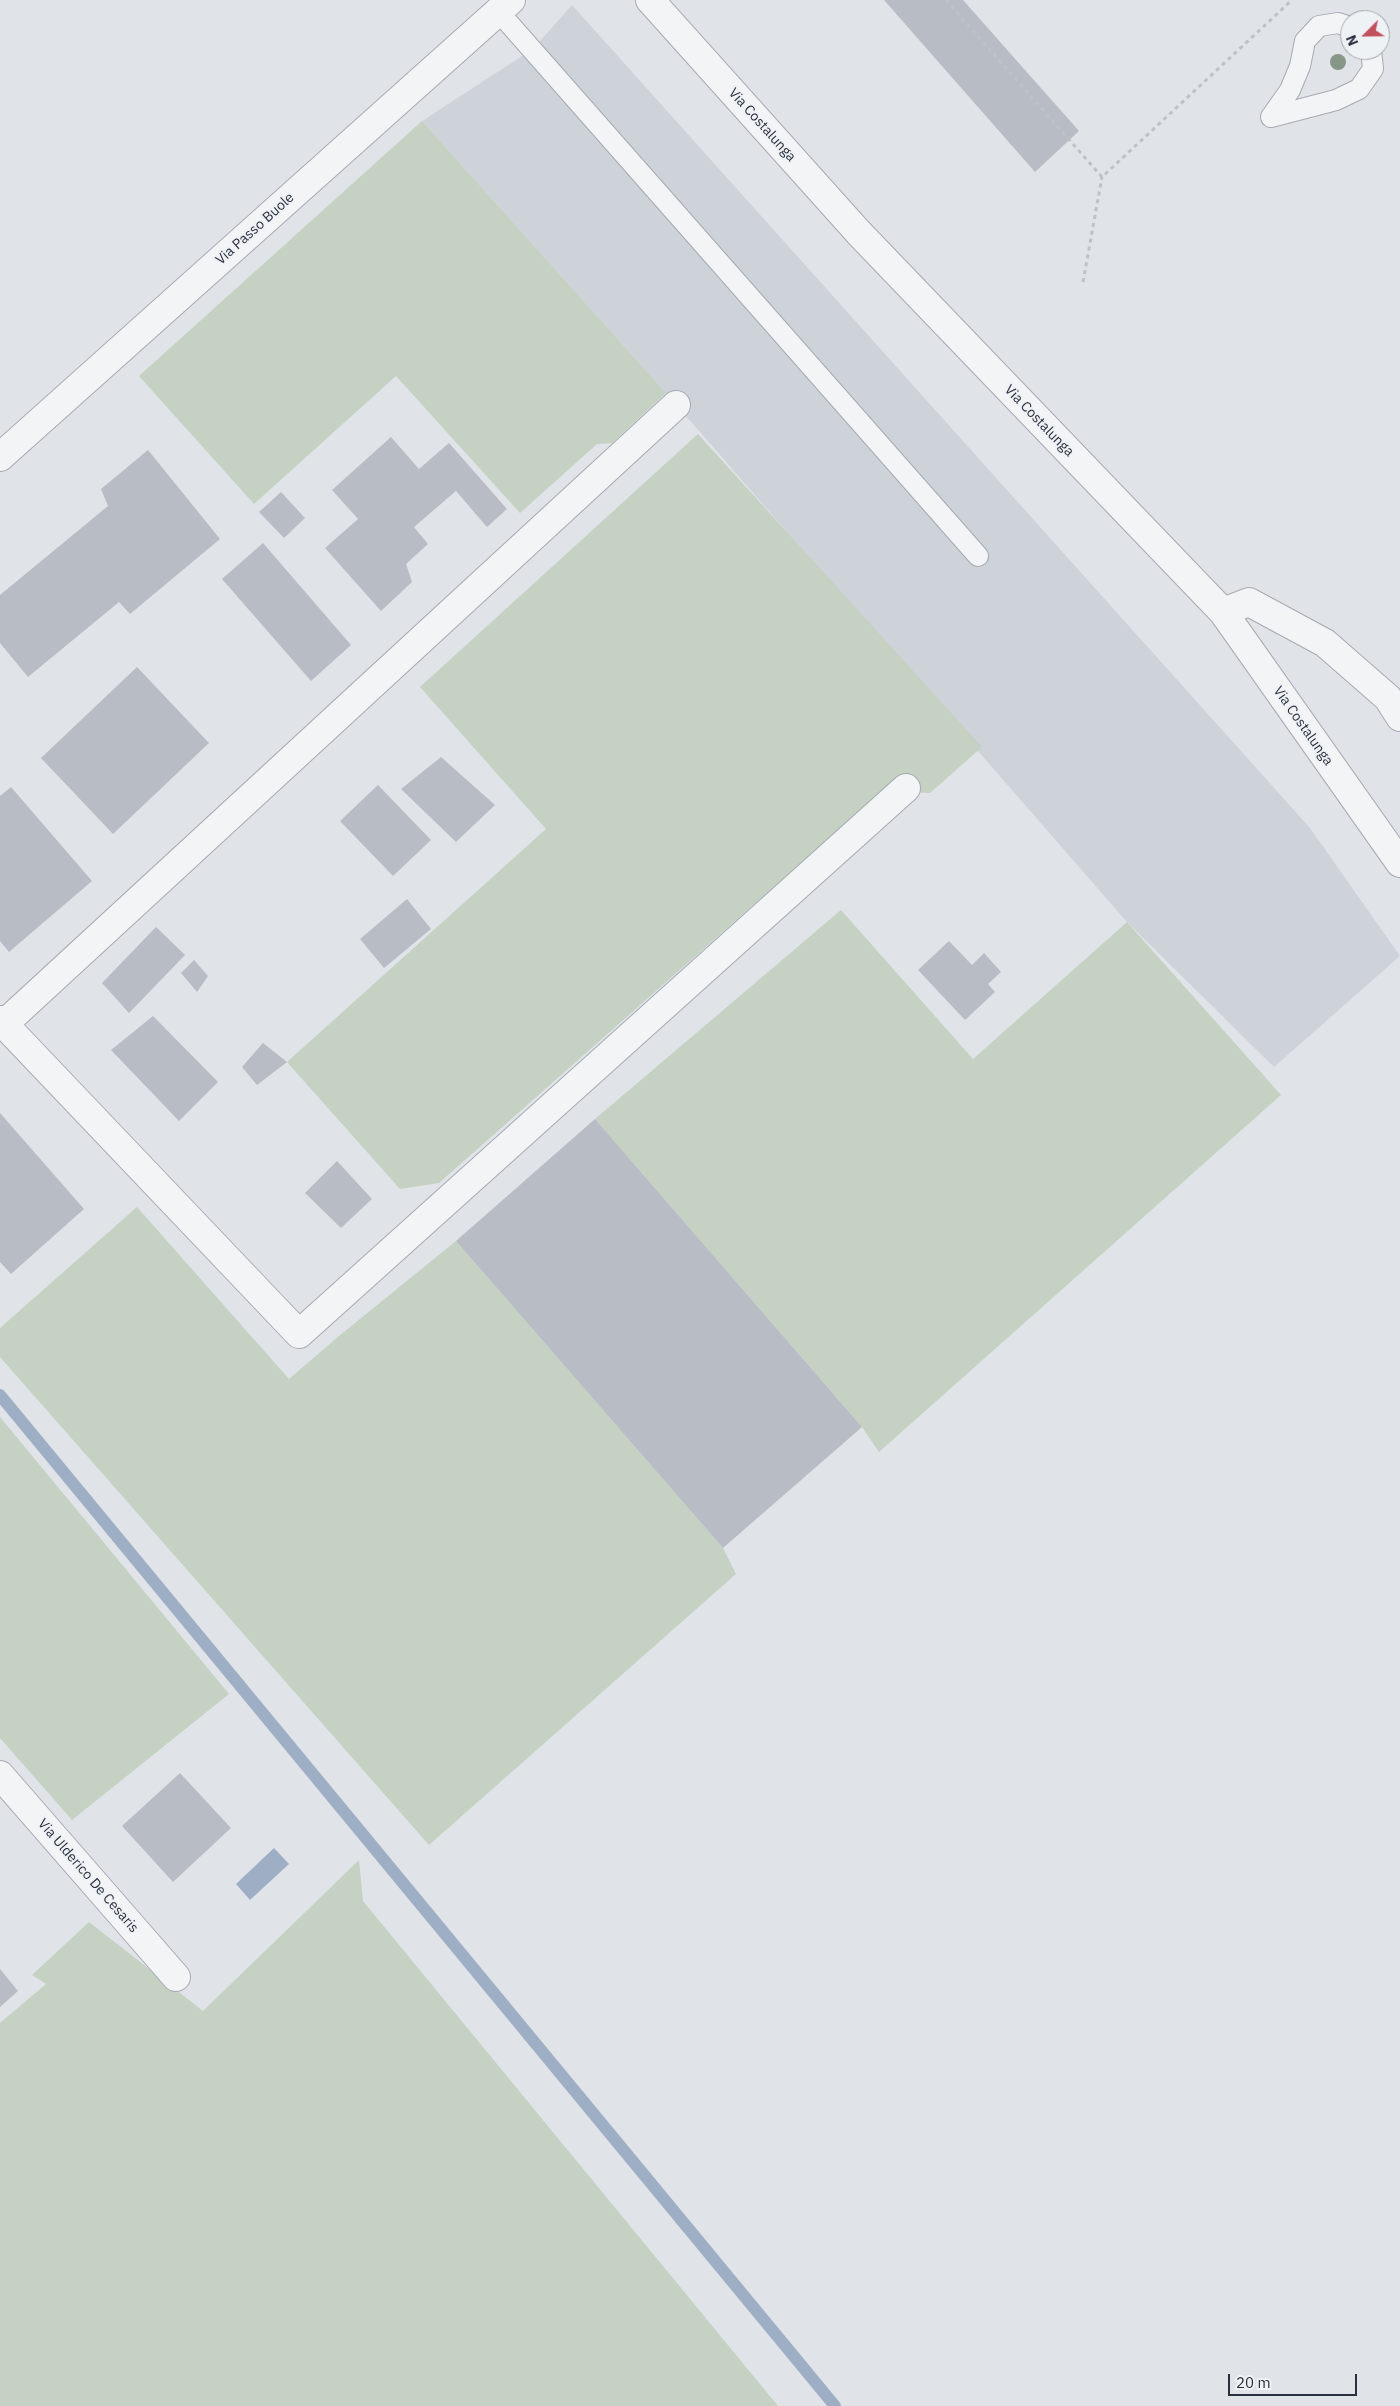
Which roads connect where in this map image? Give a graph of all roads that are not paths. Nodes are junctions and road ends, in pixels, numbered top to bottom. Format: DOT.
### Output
graph roads {
  1 [pos="650,0"];
  2 [pos="505,6"];
  3 [pos="1340,24"];
  4 [pos="1372,60"];
  5 [pos="676,405"];
  6 [pos="0,457"];
  7 [pos="978,556"];
  8 [pos="1223,612"];
  9 [pos="1400,717"];
  10 [pos="906,788"];
  11 [pos="1400,864"];
  12 [pos="2,1022"];
  13 [pos="0,1775"];
  14 [pos="176,1977"];
  1 -- 8 [label="street, Via Costalunga"];
  2 -- 6 [label="street, Via Passo Buole"];
  2 -- 7 [label="lane"];
  3 -- 4 [label="lane"];
  5 -- 12 [label="street"];
  8 -- 9 [label="street"];
  8 -- 11 [label="street, Via Costalunga"];
  10 -- 12 [label="street"];
  13 -- 14 [label="street, Via Ulderico De Cesaris"];
}
